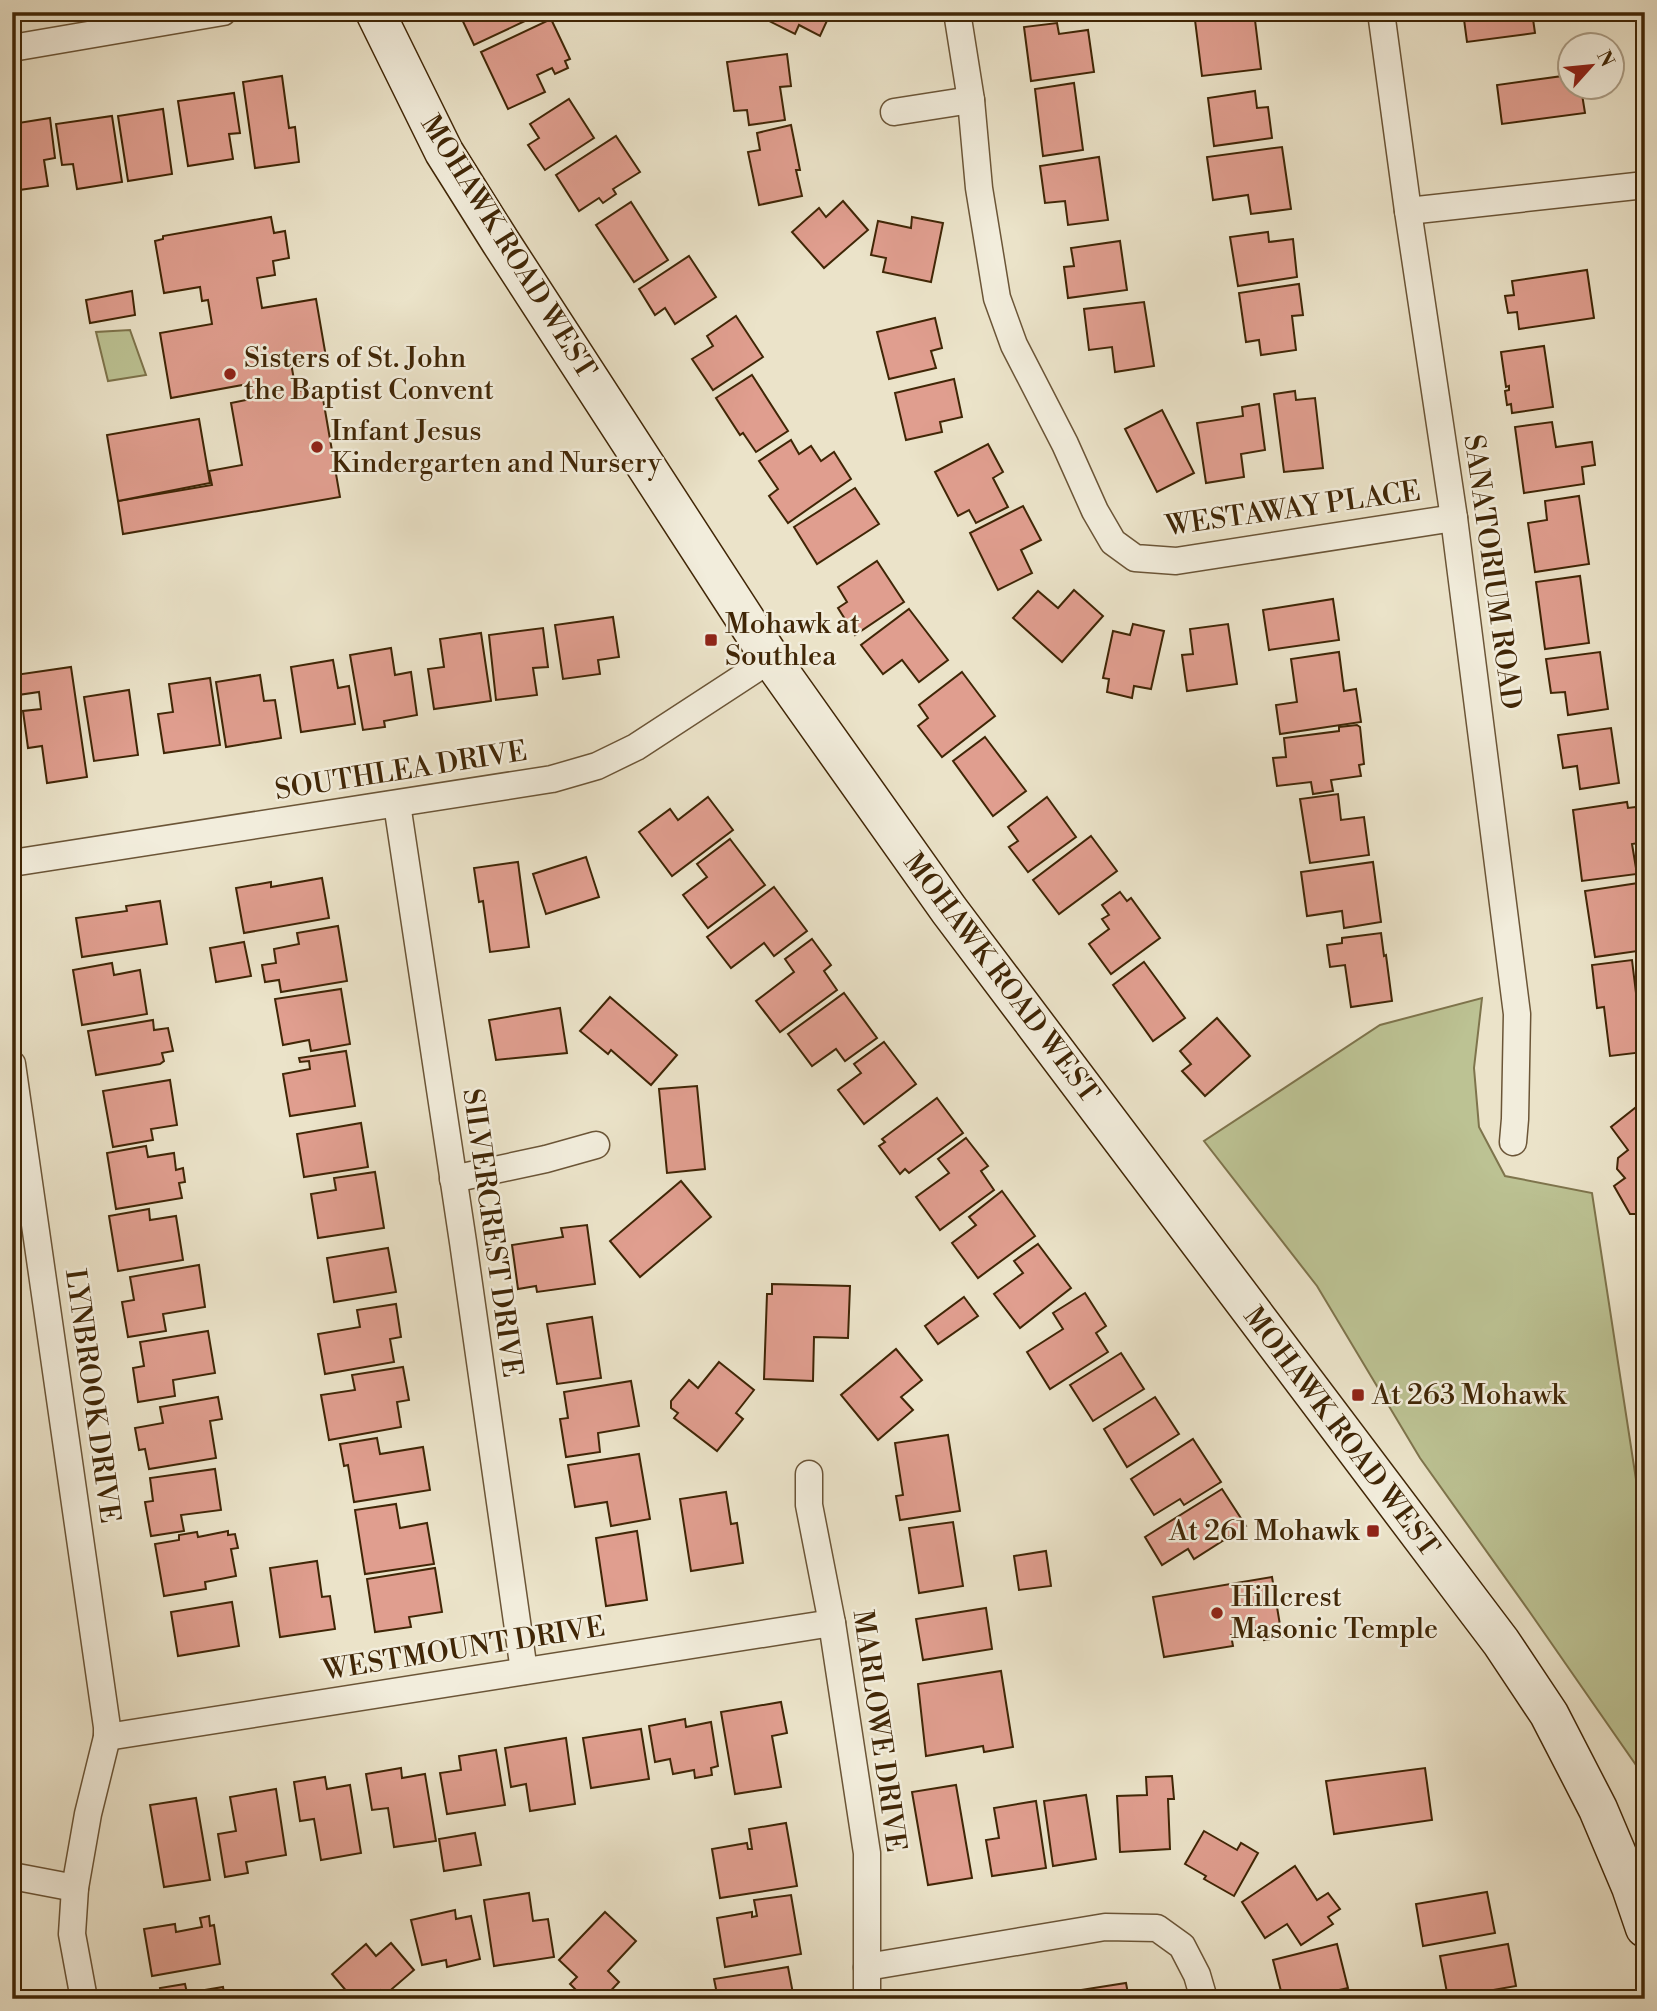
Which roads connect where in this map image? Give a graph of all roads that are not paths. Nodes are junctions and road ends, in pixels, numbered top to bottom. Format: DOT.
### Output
graph roads {
  1 [pos="223,12"];
  2 [pos="375,12"];
  3 [pos="957,12"];
  4 [pos="1381,12"];
  5 [pos="12,48"];
  6 [pos="971,100"];
  7 [pos="894,112"];
  8 [pos="1645,185"];
  9 [pos="1408,211"];
  10 [pos="1454,518"];
  11 [pos="771,659"];
  12 [pos="397,804"];
  13 [pos="12,863"];
  14 [pos="12,1064"];
  15 [pos="1513,1142"];
  16 [pos="596,1145"];
  17 [pos="453,1179"];
  18 [pos="809,1474"];
  19 [pos="832,1623"];
  20 [pos="524,1671"];
  21 [pos="107,1737"];
  22 [pos="12,1876"];
  23 [pos="75,1888"];
  24 [pos="1645,1928"];
  25 [pos="867,1967"];
  26 [pos="84,1999"];
  27 [pos="867,1999"];
  28 [pos="1204,1999"];
  1 -- 5 [label="street"];
  2 -- 11 [label="main road, MOHAWK ROAD WEST"];
  3 -- 6 [label="street, WESTAWAY PLACE"];
  4 -- 9 [label="street, SANATORIUM ROAD"];
  6 -- 7 [label="street"];
  6 -- 10 [label="street, WESTAWAY PLACE"];
  8 -- 9 [label="street"];
  9 -- 10 [label="street, SANATORIUM ROAD"];
  10 -- 15 [label="street, SANATORIUM ROAD"];
  11 -- 12 [label="street, SOUTHLEA DRIVE"];
  11 -- 24 [label="main road, MOHAWK ROAD WEST"];
  12 -- 13 [label="street, SOUTHLEA DRIVE"];
  12 -- 17 [label="street, SILVERCREST DRIVE"];
  14 -- 21 [label="street, LYNBROOK DRIVE"];
  16 -- 17 [label="street"];
  17 -- 20 [label="street, SILVERCREST DRIVE"];
  18 -- 19 [label="street, MARLOWE DRIVE"];
  19 -- 20 [label="street, WESTMOUNT DRIVE"];
  19 -- 25 [label="street, MARLOWE DRIVE"];
  20 -- 21 [label="street, WESTMOUNT DRIVE"];
  21 -- 23 [label="street"];
  22 -- 23 [label="street"];
  23 -- 26 [label="street"];
  25 -- 27 [label="street, MARLOWE DRIVE"];
  25 -- 28 [label="street"];
}
